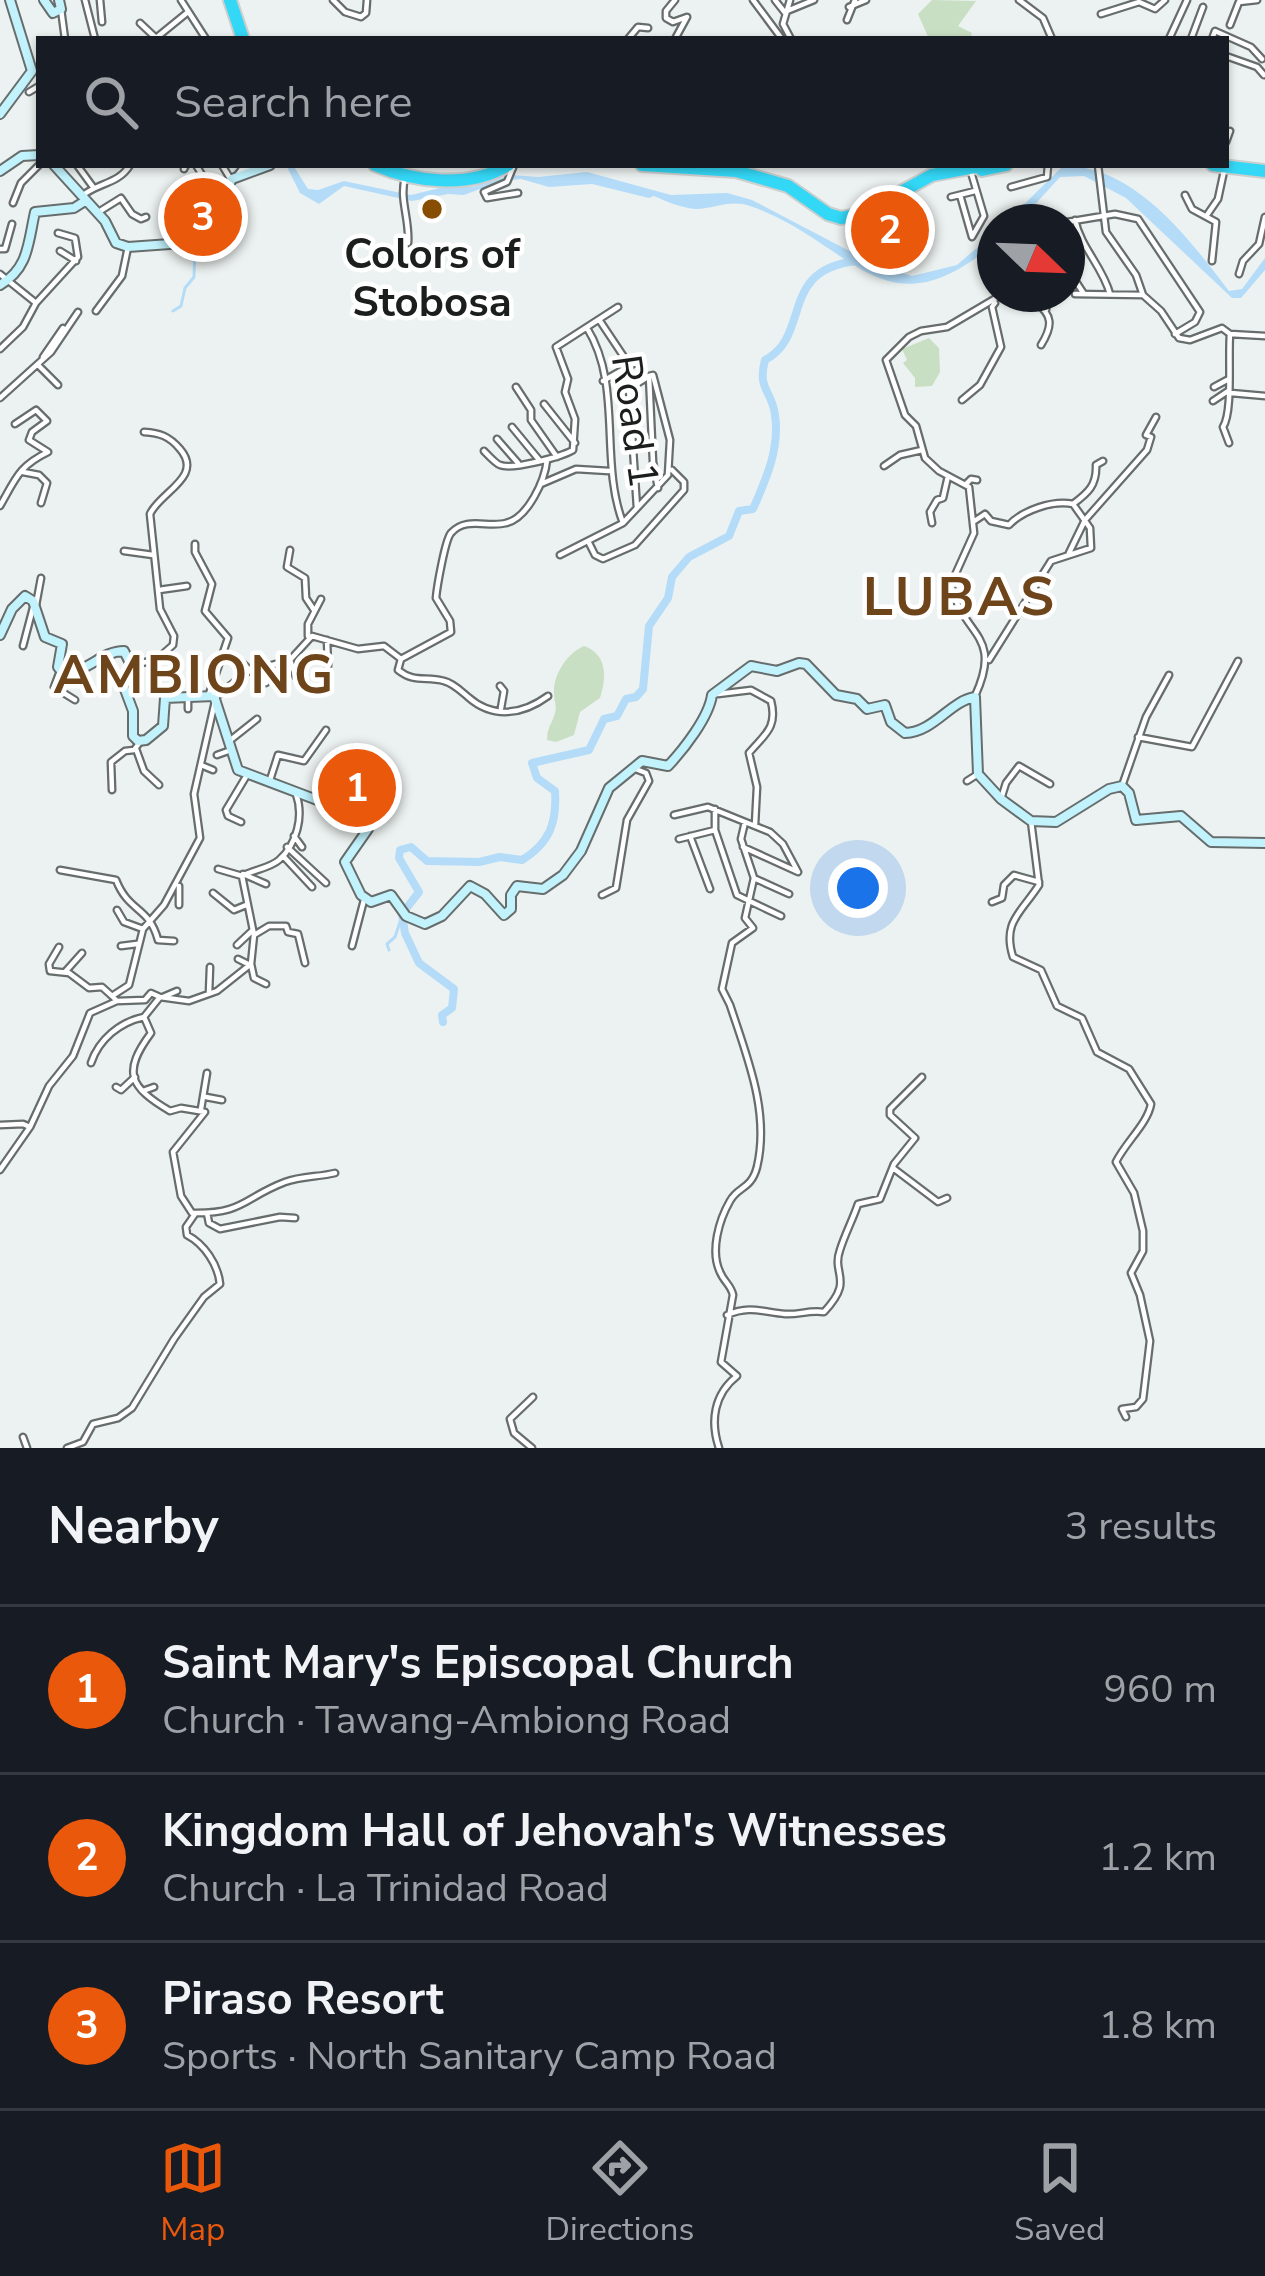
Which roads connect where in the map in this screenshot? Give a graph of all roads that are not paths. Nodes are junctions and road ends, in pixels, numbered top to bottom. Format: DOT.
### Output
graph roads {
  1 [pos="10,0"];
  2 [pos="44,0"];
  3 [pos="85,0"];
  4 [pos="100,0"];
  5 [pos="181,0"];
  6 [pos="230,0"];
  7 [pos="333,0"];
  8 [pos="367,0"];
  9 [pos="675,0"];
  10 [pos="753,0"];
  11 [pos="775,0"];
  12 [pos="790,0"];
  13 [pos="814,0"];
  14 [pos="866,0"];
  15 [pos="1019,0"];
  16 [pos="1165,0"];
  17 [pos="1186,0"];
  18 [pos="1257,0"];
  19 [pos="1128,2"];
  20 [pos="60,4"];
  21 [pos="853,4"];
  22 [pos="1203,7"];
  23 [pos="188,12"];
  24 [pos="786,12"];
  25 [pos="1101,14"];
  26 [pos="847,20"];
  27 [pos="102,22"];
  28 [pos="140,23"];
  29 [pos="1230,25"];
  30 [pos="648,28"];
  31 [pos="65,36"];
  32 [pos="94,36"];
  33 [pos="155,36"];
  34 [pos="159,36"];
  35 [pos="204,36"];
  36 [pos="242,36"];
  37 [pos="630,36"];
  38 [pos="677,36"];
  39 [pos="780,36"];
  40 [pos="789,36"];
  41 [pos="1051,36"];
  42 [pos="1170,36"];
  43 [pos="1192,36"];
  44 [pos="1229,37"];
  45 [pos="1229,57"];
  46 [pos="1262,59"];
  47 [pos="1264,75"];
  48 [pos="36,88"];
  49 [pos="28,92"];
  50 [pos="0,113"];
  51 [pos="1230,130"];
  52 [pos="1229,133"];
  53 [pos="36,154"];
  54 [pos="1229,166"];
  55 [pos="36,168"];
  56 [pos="57,168"];
  57 [pos="78,168"];
  58 [pos="127,168"];
  59 [pos="198,168"];
  60 [pos="225,168"];
  61 [pos="255,168"];
  62 [pos="379,168"];
  63 [pos="733,168"];
  64 [pos="976,168"];
  65 [pos="1048,168"];
  66 [pos="1098,168"];
  67 [pos="1220,168"];
  68 [pos="1265,169"];
  69 [pos="511,170"];
  70 [pos="0,171"];
  71 [pos="233,178"];
  72 [pos="403,184"];
  73 [pos="93,187"];
  74 [pos="1012,187"];
  75 [pos="975,191"];
  76 [pos="518,193"];
  77 [pos="960,195"];
  78 [pos="1185,195"];
  79 [pos="951,197"];
  80 [pos="84,199"];
  81 [pos="219,202"];
  82 [pos="13,203"];
  83 [pos="97,213"];
  84 [pos="1103,215"];
  85 [pos="1207,215"];
  86 [pos="146,217"];
  87 [pos="1265,217"];
  88 [pos="1085,218"];
  89 [pos="12,224"];
  90 [pos="58,233"];
  91 [pos="408,243"];
  92 [pos="128,247"];
  93 [pos="0,250"];
  94 [pos="60,251"];
  95 [pos="1085,252"];
  96 [pos="76,261"];
  97 [pos="1212,261"];
  98 [pos="1239,274"];
  99 [pos="2,280"];
  100 [pos="1085,294"];
  101 [pos="1110,294"];
  102 [pos="1143,295"];
  103 [pos="973,302"];
  104 [pos="36,303"];
  105 [pos="977,305"];
  106 [pos="618,307"];
  107 [pos="96,311"];
  108 [pos="79,312"];
  109 [pos="977,312"];
  110 [pos="993,312"];
  111 [pos="1047,312"];
  112 [pos="598,319"];
  113 [pos="63,328"];
  114 [pos="587,328"];
  115 [pos="1175,334"];
  116 [pos="1230,334"];
  117 [pos="1265,335"];
  118 [pos="1041,345"];
  119 [pos="0,349"];
  120 [pos="640,360"];
  121 [pos="39,364"];
  122 [pos="630,366"];
  123 [pos="649,376"];
  124 [pos="1227,380"];
  125 [pos="603,381"];
  126 [pos="58,385"];
  127 [pos="516,387"];
  128 [pos="1214,387"];
  129 [pos="1231,392"];
  130 [pos="1265,396"];
  131 [pos="0,398"];
  132 [pos="962,400"];
  133 [pos="1213,400"];
  134 [pos="544,404"];
  135 [pos="55,416"];
  136 [pos="1156,417"];
  137 [pos="47,421"];
  138 [pos="15,424"];
  139 [pos="512,427"];
  140 [pos="144,433"];
  141 [pos="497,439"];
  142 [pos="575,443"];
  143 [pos="1229,443"];
  144 [pos="922,450"];
  145 [pos="484,451"];
  146 [pos="557,457"];
  147 [pos="544,460"];
  148 [pos="1103,461"];
  149 [pos="518,464"];
  150 [pos="884,466"];
  151 [pos="670,469"];
  152 [pos="21,471"];
  153 [pos="610,471"];
  154 [pos="949,476"];
  155 [pos="977,480"];
  156 [pos="967,483"];
  157 [pos="541,484"];
  158 [pos="658,488"];
  159 [pos="41,503"];
  160 [pos="1073,504"];
  161 [pos="0,506"];
  162 [pos="637,511"];
  163 [pos="1084,520"];
  164 [pos="973,522"];
  165 [pos="623,523"];
  166 [pos="932,523"];
  167 [pos="589,543"];
  168 [pos="195,544"];
  169 [pos="124,550"];
  170 [pos="290,550"];
  171 [pos="1070,553"];
  172 [pos="153,555"];
  173 [pos="560,555"];
  174 [pos="40,578"];
  175 [pos="187,586"];
  176 [pos="159,590"];
  177 [pos="321,598"];
  178 [pos="34,607"];
  179 [pos="314,610"];
  180 [pos="0,635"];
  181 [pos="308,636"];
  182 [pos="327,640"];
  183 [pos="23,646"];
  184 [pos="369,649"];
  185 [pos="385,652"];
  186 [pos="293,657"];
  187 [pos="235,659"];
  188 [pos="401,659"];
  189 [pos="1238,661"];
  190 [pos="301,663"];
  191 [pos="986,664"];
  192 [pos="131,665"];
  193 [pos="278,666"];
  194 [pos="328,666"];
  195 [pos="263,671"];
  196 [pos="70,672"];
  197 [pos="249,672"];
  198 [pos="1169,676"];
  199 [pos="296,677"];
  200 [pos="88,682"];
  201 [pos="266,683"];
  202 [pos="284,686"];
  203 [pos="500,686"];
  204 [pos="712,695"];
  205 [pos="188,696"];
  206 [pos="212,696"];
  207 [pos="548,696"];
  208 [pos="975,697"];
  209 [pos="75,700"];
  210 [pos="188,709"];
  211 [pos="500,710"];
  212 [pos="257,719"];
  213 [pos="326,730"];
  214 [pos="1138,737"];
  215 [pos="138,745"];
  216 [pos="230,746"];
  217 [pos="218,755"];
  218 [pos="201,765"];
  219 [pos="633,768"];
  220 [pos="213,770"];
  221 [pos="978,774"];
  222 [pos="247,775"];
  223 [pos="330,776"];
  224 [pos="270,780"];
  225 [pos="967,782"];
  226 [pos="1050,784"];
  227 [pos="159,785"];
  228 [pos="1122,786"];
  229 [pos="294,789"];
  230 [pos="112,790"];
  231 [pos="375,792"];
  232 [pos="192,796"];
  233 [pos="203,798"];
  234 [pos="1001,799"];
  235 [pos="334,806"];
  236 [pos="715,809"];
  237 [pos="380,811"];
  238 [pos="674,815"];
  239 [pos="367,816"];
  240 [pos="1030,821"];
  241 [pos="241,822"];
  242 [pos="745,822"];
  243 [pos="755,826"];
  244 [pos="715,830"];
  245 [pos="294,836"];
  246 [pos="690,836"];
  247 [pos="679,839"];
  248 [pos="1264,842"];
  249 [pos="302,847"];
  250 [pos="743,847"];
  251 [pos="286,849"];
  252 [pos="218,869"];
  253 [pos="59,871"];
  254 [pos="243,875"];
  255 [pos="754,878"];
  256 [pos="1039,882"];
  257 [pos="326,883"];
  258 [pos="266,884"];
  259 [pos="177,886"];
  260 [pos="312,887"];
  261 [pos="710,889"];
  262 [pos="189,890"];
  263 [pos="213,893"];
  264 [pos="602,895"];
  265 [pos="789,895"];
  266 [pos="364,900"];
  267 [pos="992,902"];
  268 [pos="751,903"];
  269 [pos="179,905"];
  270 [pos="246,905"];
  271 [pos="117,910"];
  272 [pos="781,916"];
  273 [pos="149,918"];
  274 [pos="143,929"];
  275 [pos="254,932"];
  276 [pos="174,940"];
  277 [pos="137,944"];
  278 [pos="237,945"];
  279 [pos="121,946"];
  280 [pos="352,946"];
  281 [pos="58,947"];
  282 [pos="82,953"];
  283 [pos="238,959"];
  284 [pos="305,963"];
  285 [pos="250,964"];
  286 [pos="210,967"];
  287 [pos="65,972"];
  288 [pos="266,984"];
  289 [pos="177,991"];
  290 [pos="213,992"];
  291 [pos="162,997"];
  292 [pos="199,997"];
  293 [pos="115,998"];
  294 [pos="219,1000"];
  295 [pos="203,1006"];
  296 [pos="144,1017"];
  297 [pos="91,1063"];
  298 [pos="207,1072"];
  299 [pos="135,1077"];
  300 [pos="922,1077"];
  301 [pos="116,1087"];
  302 [pos="154,1087"];
  303 [pos="143,1091"];
  304 [pos="206,1097"];
  305 [pos="223,1100"];
  306 [pos="201,1109"];
  307 [pos="0,1126"];
  308 [pos="30,1127"];
  309 [pos="892,1167"];
  310 [pos="0,1171"];
  311 [pos="335,1173"];
  312 [pos="947,1198"];
  313 [pos="195,1214"];
  314 [pos="207,1214"];
  315 [pos="296,1219"];
  316 [pos="727,1315"];
  317 [pos="533,1397"];
  318 [pos="1126,1418"];
  319 [pos="23,1437"];
  320 [pos="27,1448"];
  321 [pos="67,1448"];
  322 [pos="532,1448"];
  323 [pos="718,1448"];
  1 -- 50 [label="main road"];
  2 -- 20 [label="main road"];
  3 -- 32 [label="street"];
  4 -- 27 [label="street"];
  5 -- 23 [label="street"];
  6 -- 36 [label="highway"];
  7 -- 8 [label="street"];
  9 -- 38 [label="street"];
  10 -- 39 [label="street"];
  11 -- 24 [label="street"];
  12 -- 24 [label="street"];
  13 -- 24 [label="street"];
  14 -- 21 [label="street"];
  15 -- 41 [label="street"];
  16 -- 19 [label="street"];
  17 -- 42 [label="street"];
  18 -- 29 [label="street"];
  19 -- 25 [label="street"];
  20 -- 31 [label="street"];
  21 -- 26 [label="street"];
  22 -- 43 [label="street"];
  23 -- 34 [label="street"];
  23 -- 35 [label="street"];
  24 -- 40 [label="street"];
  28 -- 33 [label="street"];
  30 -- 37 [label="street"];
  44 -- 46 [label="street"];
  45 -- 47 [label="street"];
  48 -- 49 [label="street"];
  51 -- 52 [label="street"];
  53 -- 70 [label="main road"];
  54 -- 68 [label="highway"];
  55 -- 82 [label="street"];
  56 -- 80 [label="main road"];
  57 -- 73 [label="street"];
  58 -- 73 [label="street"];
  59 -- 81 [label="street"];
  60 -- 71 [label="street"];
  61 -- 71 [label="main road"];
  62 -- 72 [label="highway"];
  63 -- 64 [label="highway"];
  64 -- 75 [label="street"];
  65 -- 74 [label="street"];
  66 -- 84 [label="street"];
  67 -- 85 [label="street"];
  69 -- 72 [label="highway"];
  69 -- 76 [label="street"];
  71 -- 81 [label="main road"];
  72 -- 91 [label="street"];
  73 -- 80 [label="street"];
  75 -- 77 [label="street"];
  75 -- 77 [label="street"];
  77 -- 79 [label="street"];
  78 -- 85 [label="street"];
  80 -- 83 [label="main road"];
  80 -- 99 [label="main road"];
  81 -- 92 [label="main road"];
  83 -- 86 [label="street"];
  83 -- 92 [label="main road"];
  84 -- 88 [label="street"];
  84 -- 102 [label="street"];
  84 -- 115 [label="street"];
  85 -- 97 [label="street"];
  87 -- 98 [label="street"];
  89 -- 93 [label="street"];
  90 -- 96 [label="street"];
  92 -- 107 [label="street"];
  94 -- 96 [label="street"];
  95 -- 101 [label="street"];
  96 -- 104 [label="street"];
  99 -- 104 [label="street"];
  100 -- 101 [label="street"];
  101 -- 102 [label="street"];
  102 -- 115 [label="street"];
  103 -- 105 [label="street"];
  104 -- 119 [label="street"];
  106 -- 112 [label="street"];
  108 -- 121 [label="street"];
  109 -- 144 [label="street"];
  110 -- 132 [label="street"];
  111 -- 118 [label="street"];
  112 -- 114 [label="street"];
  112 -- 122 [label="street"];
  113 -- 121 [label="street"];
  114 -- 125 [label="street, Road 1"];
  114 -- 142 [label="street"];
  115 -- 116 [label="street"];
  116 -- 117 [label="street"];
  116 -- 124 [label="street"];
  120 -- 122 [label="street"];
  121 -- 126 [label="street"];
  121 -- 131 [label="street"];
  122 -- 125 [label="street"];
  123 -- 151 [label="street"];
  123 -- 158 [label="street"];
  123 -- 162 [label="street"];
  124 -- 128 [label="street"];
  124 -- 129 [label="street"];
  125 -- 153 [label="street, Road 1"];
  127 -- 146 [label="street"];
  129 -- 130 [label="street"];
  129 -- 133 [label="street"];
  129 -- 143 [label="street"];
  134 -- 142 [label="street"];
  135 -- 137 [label="street"];
  136 -- 163 [label="street"];
  137 -- 138 [label="street"];
  137 -- 152 [label="street"];
  139 -- 147 [label="street"];
  140 -- 172 [label="street"];
  141 -- 149 [label="street"];
  142 -- 146 [label="street"];
  144 -- 150 [label="street"];
  144 -- 154 [label="street"];
  145 -- 149 [label="street"];
  146 -- 147 [label="street"];
  147 -- 149 [label="street"];
  147 -- 157 [label="street"];
  148 -- 160 [label="street"];
  151 -- 158 [label="street"];
  151 -- 167 [label="street"];
  152 -- 159 [label="street"];
  152 -- 161 [label="street"];
  153 -- 157 [label="street"];
  153 -- 165 [label="street, Road 1"];
  154 -- 156 [label="street"];
  154 -- 166 [label="street"];
  155 -- 156 [label="street"];
  156 -- 164 [label="street"];
  157 -- 188 [label="street"];
  158 -- 162 [label="street"];
  160 -- 163 [label="street"];
  160 -- 164 [label="street"];
  162 -- 165 [label="street"];
  163 -- 171 [label="street"];
  163 -- 171 [label="street"];
  164 -- 191 [label="street"];
  165 -- 167 [label="street"];
  167 -- 173 [label="street"];
  168 -- 206 [label="street"];
  169 -- 172 [label="street"];
  170 -- 179 [label="street"];
  171 -- 191 [label="street"];
  172 -- 176 [label="street"];
  174 -- 178 [label="street"];
  175 -- 176 [label="street"];
  176 -- 192 [label="street"];
  177 -- 179 [label="street"];
  178 -- 180 [label="main road"];
  178 -- 183 [label="street"];
  178 -- 196 [label="main road"];
  179 -- 181 [label="street"];
  181 -- 182 [label="street"];
  181 -- 186 [label="street"];
  182 -- 184 [label="street"];
  182 -- 194 [label="street"];
  184 -- 185 [label="street"];
  184 -- 188 [label="street"];
  186 -- 190 [label="street"];
  186 -- 193 [label="street"];
  186 -- 199 [label="street"];
  187 -- 197 [label="street"];
  188 -- 211 [label="street"];
  189 -- 214 [label="street"];
  191 -- 208 [label="street"];
  192 -- 196 [label="main road"];
  192 -- 215 [label="main road"];
  193 -- 195 [label="street"];
  193 -- 202 [label="street"];
  195 -- 197 [label="street"];
  195 -- 201 [label="street"];
  196 -- 200 [label="street"];
  196 -- 209 [label="street"];
  197 -- 206 [label="street"];
  198 -- 214 [label="street"];
  203 -- 211 [label="street"];
  204 -- 208 [label="main road"];
  204 -- 219 [label="main road"];
  204 -- 243 [label="street"];
  205 -- 206 [label="main road"];
  205 -- 210 [label="street"];
  205 -- 215 [label="main road"];
  206 -- 216 [label="main road"];
  206 -- 218 [label="street"];
  207 -- 211 [label="street"];
  208 -- 221 [label="main road"];
  212 -- 216 [label="street"];
  213 -- 224 [label="street"];
  214 -- 228 [label="street"];
  215 -- 227 [label="street"];
  215 -- 230 [label="street"];
  216 -- 217 [label="street"];
  216 -- 222 [label="main road"];
  218 -- 220 [label="street"];
  218 -- 232 [label="street"];
  219 -- 264 [label="street"];
  219 -- 266 [label="main road"];
  221 -- 225 [label="street"];
  221 -- 234 [label="main road"];
  222 -- 224 [label="main road"];
  222 -- 241 [label="street"];
  223 -- 235 [label="street"];
  224 -- 229 [label="main road"];
  226 -- 234 [label="street"];
  228 -- 240 [label="main road"];
  228 -- 248 [label="main road"];
  229 -- 235 [label="main road"];
  229 -- 245 [label="street"];
  231 -- 235 [label="street"];
  232 -- 233 [label="street"];
  232 -- 259 [label="street"];
  234 -- 240 [label="main road"];
  235 -- 239 [label="main road"];
  236 -- 238 [label="street"];
  236 -- 242 [label="street"];
  236 -- 244 [label="street"];
  237 -- 239 [label="street"];
  239 -- 266 [label="main road"];
  240 -- 256 [label="street"];
  242 -- 243 [label="street"];
  242 -- 250 [label="street"];
  243 -- 250 [label="street"];
  244 -- 246 [label="street"];
  244 -- 268 [label="street"];
  245 -- 249 [label="street"];
  245 -- 251 [label="street"];
  246 -- 247 [label="street"];
  246 -- 261 [label="street"];
  250 -- 255 [label="street"];
  251 -- 254 [label="street"];
  251 -- 257 [label="street"];
  251 -- 260 [label="street"];
  252 -- 254 [label="street"];
  253 -- 273 [label="street"];
  254 -- 258 [label="street"];
  254 -- 270 [label="street"];
  255 -- 265 [label="street"];
  255 -- 268 [label="street"];
  256 -- 267 [label="street"];
  256 -- 318 [label="street"];
  259 -- 262 [label="street"];
  259 -- 269 [label="street"];
  259 -- 273 [label="street"];
  263 -- 270 [label="street"];
  266 -- 280 [label="street"];
  268 -- 272 [label="street"];
  268 -- 316 [label="street"];
  270 -- 275 [label="street"];
  271 -- 274 [label="street"];
  273 -- 274 [label="street"];
  273 -- 276 [label="street"];
  274 -- 277 [label="street"];
  275 -- 278 [label="street"];
  275 -- 284 [label="street"];
  275 -- 285 [label="street"];
  277 -- 279 [label="street"];
  277 -- 293 [label="street"];
  281 -- 287 [label="street"];
  282 -- 287 [label="street"];
  283 -- 285 [label="street"];
  285 -- 288 [label="street"];
  285 -- 290 [label="street"];
  286 -- 290 [label="street"];
  287 -- 293 [label="street"];
  289 -- 291 [label="street"];
  290 -- 292 [label="street"];
  290 -- 294 [label="street"];
  291 -- 292 [label="street"];
  291 -- 293 [label="street"];
  291 -- 296 [label="street"];
  292 -- 295 [label="street"];
  293 -- 308 [label="street"];
  296 -- 297 [label="street"];
  296 -- 299 [label="street"];
  298 -- 304 [label="street"];
  299 -- 301 [label="street"];
  299 -- 303 [label="street"];
  300 -- 309 [label="street"];
  302 -- 303 [label="street"];
  303 -- 306 [label="street"];
  304 -- 305 [label="street"];
  304 -- 306 [label="street"];
  306 -- 313 [label="street"];
  307 -- 308 [label="street"];
  308 -- 310 [label="street"];
  309 -- 312 [label="street"];
  309 -- 316 [label="street"];
  311 -- 314 [label="street"];
  313 -- 314 [label="street"];
  313 -- 321 [label="street"];
  314 -- 315 [label="street"];
  316 -- 323 [label="street"];
  317 -- 322 [label="street"];
  319 -- 320 [label="street"];
}
